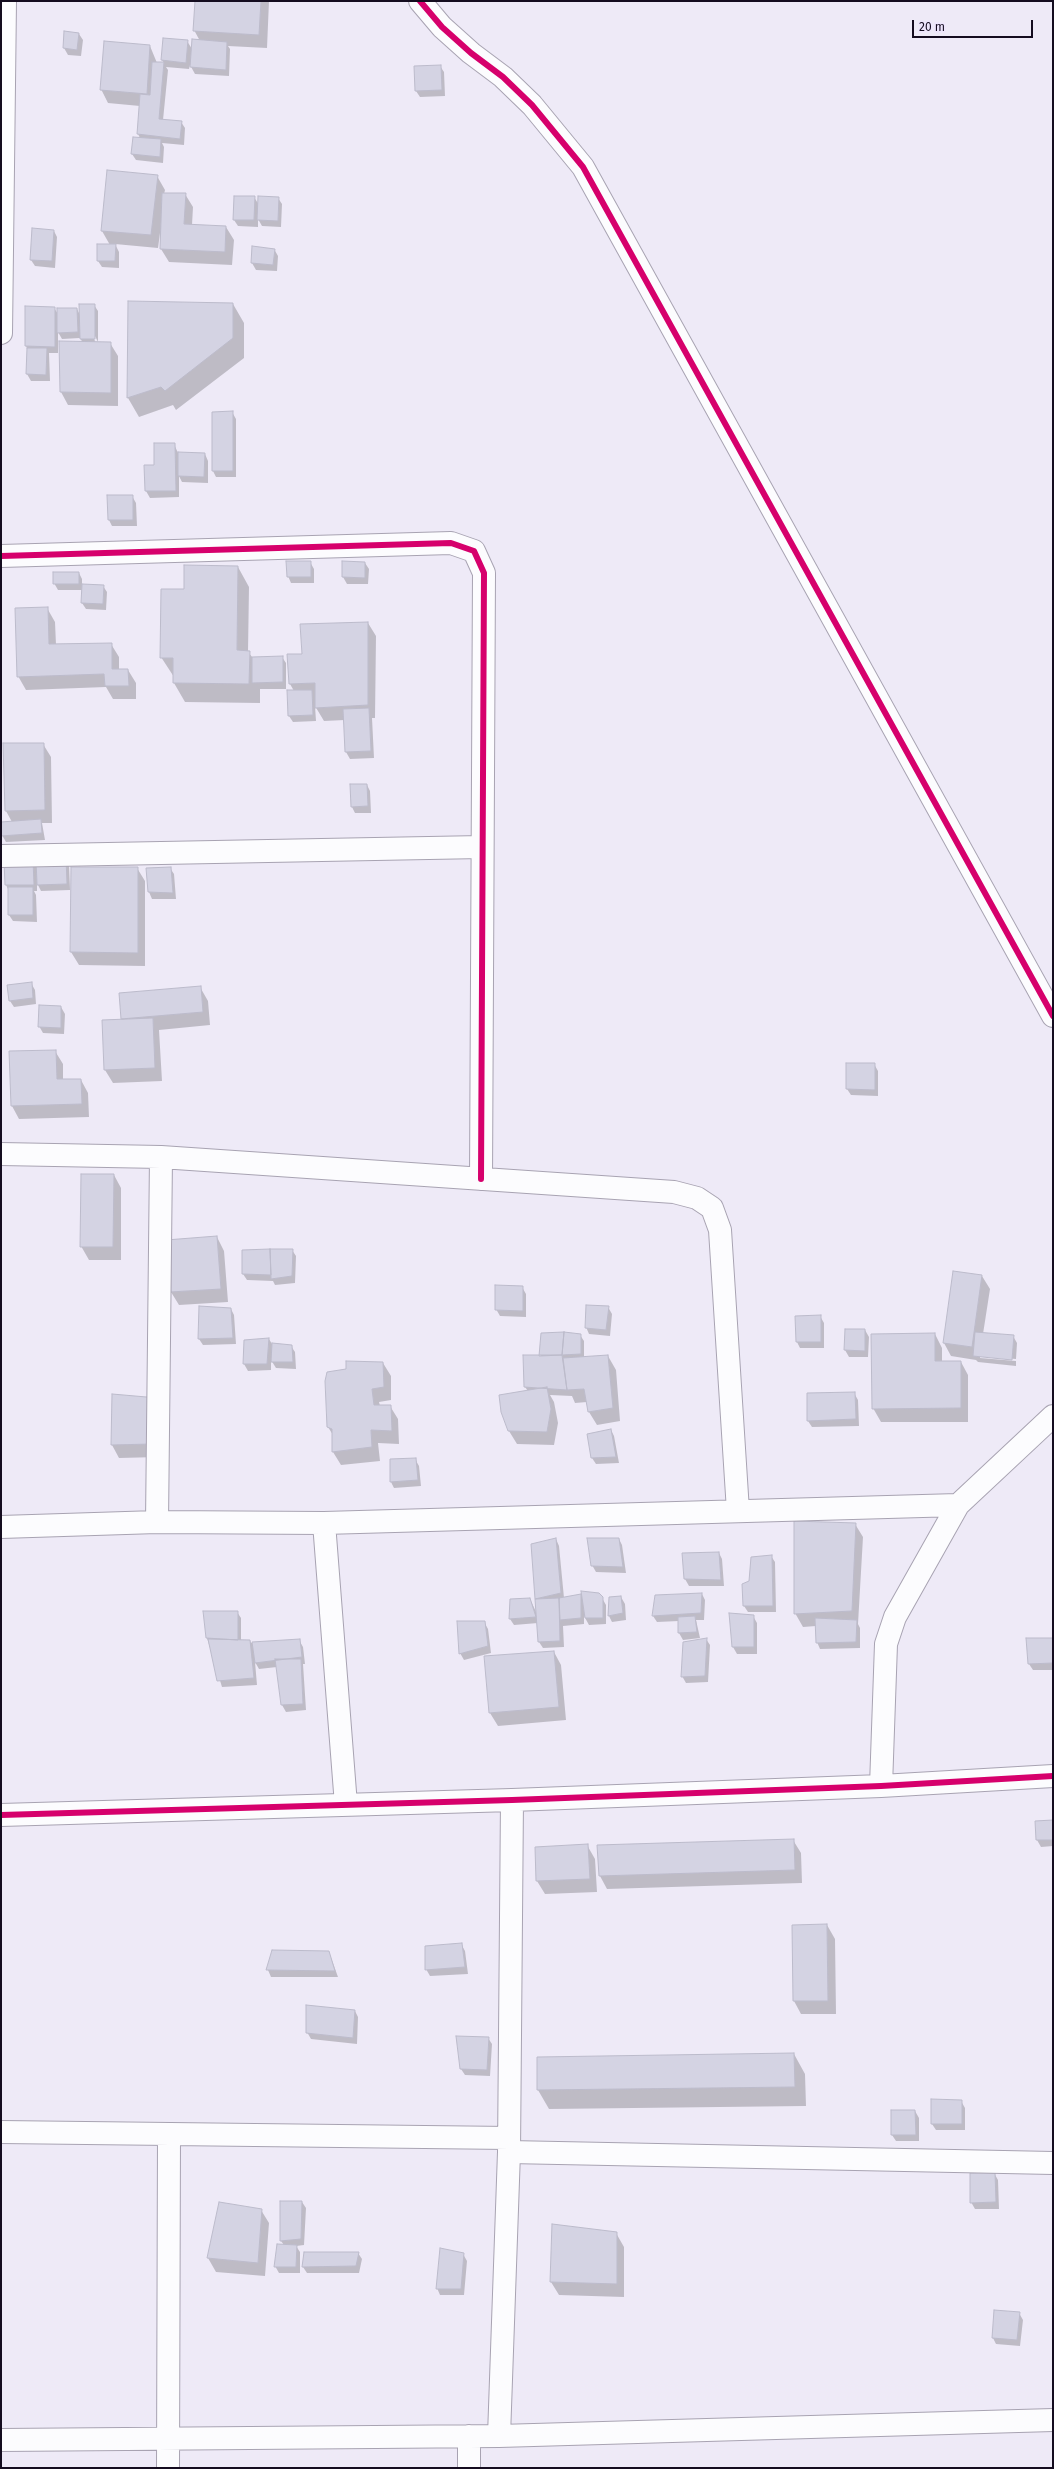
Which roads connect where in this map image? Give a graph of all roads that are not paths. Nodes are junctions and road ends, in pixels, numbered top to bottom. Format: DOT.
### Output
graph roads {
  1 [pos="420,1"];
  2 [pos="3,3"];
  3 [pos="1,293"];
  4 [pos="1,333"];
  5 [pos="1,556"];
  6 [pos="482,848"];
  7 [pos="1,856"];
  8 [pos="1053,1016"];
  9 [pos="1,1154"];
  10 [pos="161,1157"];
  11 [pos="481,1179"];
  12 [pos="1053,1416"];
  13 [pos="958,1505"];
  14 [pos="738,1511"];
  15 [pos="157,1522"];
  16 [pos="324,1523"];
  17 [pos="1,1527"];
  18 [pos="1053,1776"];
  19 [pos="881,1786"];
  20 [pos="512,1800"];
  21 [pos="346,1805"];
  22 [pos="1,1815"];
  23 [pos="1,2132"];
  24 [pos="170,2134"];
  25 [pos="509,2145"];
  26 [pos="1053,2163"];
  27 [pos="1053,2420"];
  28 [pos="469,2436"];
  29 [pos="499,2436"];
  30 [pos="169,2438"];
  31 [pos="1,2440"];
  32 [pos="168,2468"];
  33 [pos="469,2468"];
  1 -- 8 [label="street"];
  2 -- 3 [label="street"];
  3 -- 4 [label="street"];
  5 -- 6 [label="street"];
  6 -- 7 [label="street"];
  6 -- 11 [label="street"];
  9 -- 10 [label="street"];
  10 -- 11 [label="street"];
  10 -- 15 [label="street"];
  11 -- 14 [label="street"];
  12 -- 13 [label="street"];
  13 -- 14 [label="street"];
  13 -- 19 [label="street"];
  14 -- 16 [label="street"];
  15 -- 16 [label="street"];
  15 -- 17 [label="street"];
  16 -- 21 [label="street"];
  18 -- 19 [label="street"];
  19 -- 20 [label="street"];
  20 -- 21 [label="street"];
  20 -- 25 [label="street"];
  21 -- 22 [label="street"];
  23 -- 24 [label="street"];
  24 -- 25 [label="street"];
  24 -- 30 [label="street"];
  25 -- 26 [label="street"];
  25 -- 29 [label="street"];
  27 -- 29 [label="street"];
  28 -- 29 [label="street"];
  28 -- 30 [label="street"];
  28 -- 33 [label="street"];
  30 -- 31 [label="street"];
  30 -- 32 [label="street"];
}
